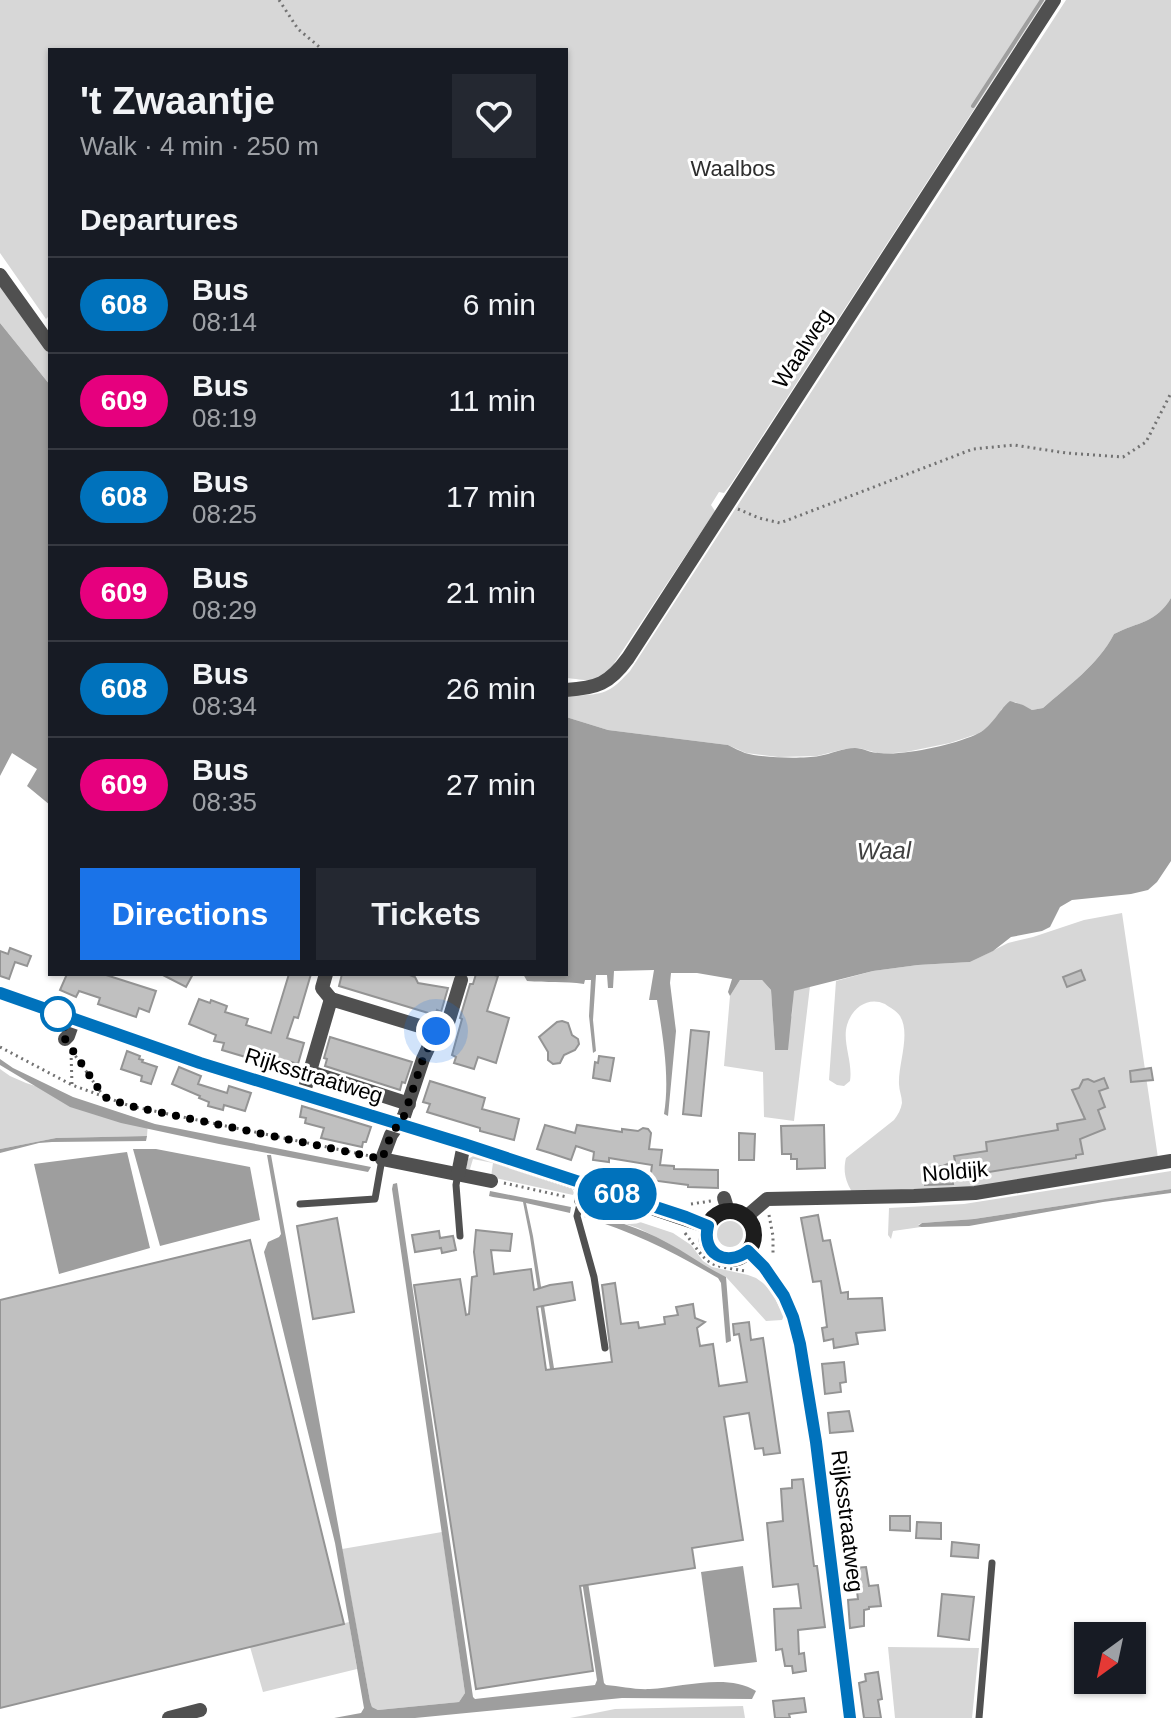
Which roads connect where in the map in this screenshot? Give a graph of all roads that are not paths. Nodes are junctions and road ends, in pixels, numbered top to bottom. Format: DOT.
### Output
graph roads {
  1 [pos="1054,0"];
  2 [pos="0,275"];
  3 [pos="48,342"];
  4 [pos="568,690"];
  5 [pos="325,976"];
  6 [pos="461,980"];
  7 [pos="0,993"];
  8 [pos="331,999"];
  9 [pos="74,1019"];
  10 [pos="436,1031"];
  11 [pos="65,1039"];
  12 [pos="310,1072"];
  13 [pos="303,1095"];
  14 [pos="409,1104"];
  15 [pos="399,1124"];
  16 [pos="464,1144"];
  17 [pos="382,1159"];
  18 [pos="1171,1161"];
  19 [pos="458,1174"];
  20 [pos="491,1181"];
  21 [pos="583,1192"];
  22 [pos="300,1204"];
  23 [pos="746,1217"];
  24 [pos="708,1226"];
  25 [pos="460,1236"];
  26 [pos="748,1251"];
  27 [pos="605,1348"];
  28 [pos="992,1563"];
  29 [pos="200,1710"];
  30 [pos="169,1718"];
  31 [pos="850,1718"];
  32 [pos="979,1718"];
  1 -- 4 [label="street, Waalweg"];
  2 -- 3 [label="street"];
  5 -- 8 [label="street"];
  6 -- 10 [label="street"];
  7 -- 9 [label="street, Rijksstraatweg"];
  8 -- 10 [label="street"];
  8 -- 12 [label="street"];
  9 -- 11 [label="street"];
  9 -- 13 [label="street, Rijksstraatweg"];
  10 -- 14 [label="street"];
  12 -- 13 [label="street"];
  12 -- 14 [label="street"];
  13 -- 15 [label="street, Rijksstraatweg"];
  14 -- 15 [label="street"];
  15 -- 16 [label="street, Rijksstraatweg"];
  15 -- 17 [label="street"];
  16 -- 19 [label="street"];
  16 -- 21 [label="street, Rijksstraatweg"];
  17 -- 19 [label="street"];
  17 -- 22 [label="lane"];
  18 -- 23 [label="street, Noldijk"];
  19 -- 20 [label="street"];
  19 -- 25 [label="lane"];
  21 -- 24 [label="street, Rijksstraatweg"];
  21 -- 27 [label="lane"];
  23 -- 24 [label="street"];
  23 -- 26 [label="street"];
  24 -- 26 [label="street"];
  26 -- 31 [label="street, Rijksstraatweg"];
  28 -- 32 [label="lane"];
  29 -- 30 [label="street"];
}
